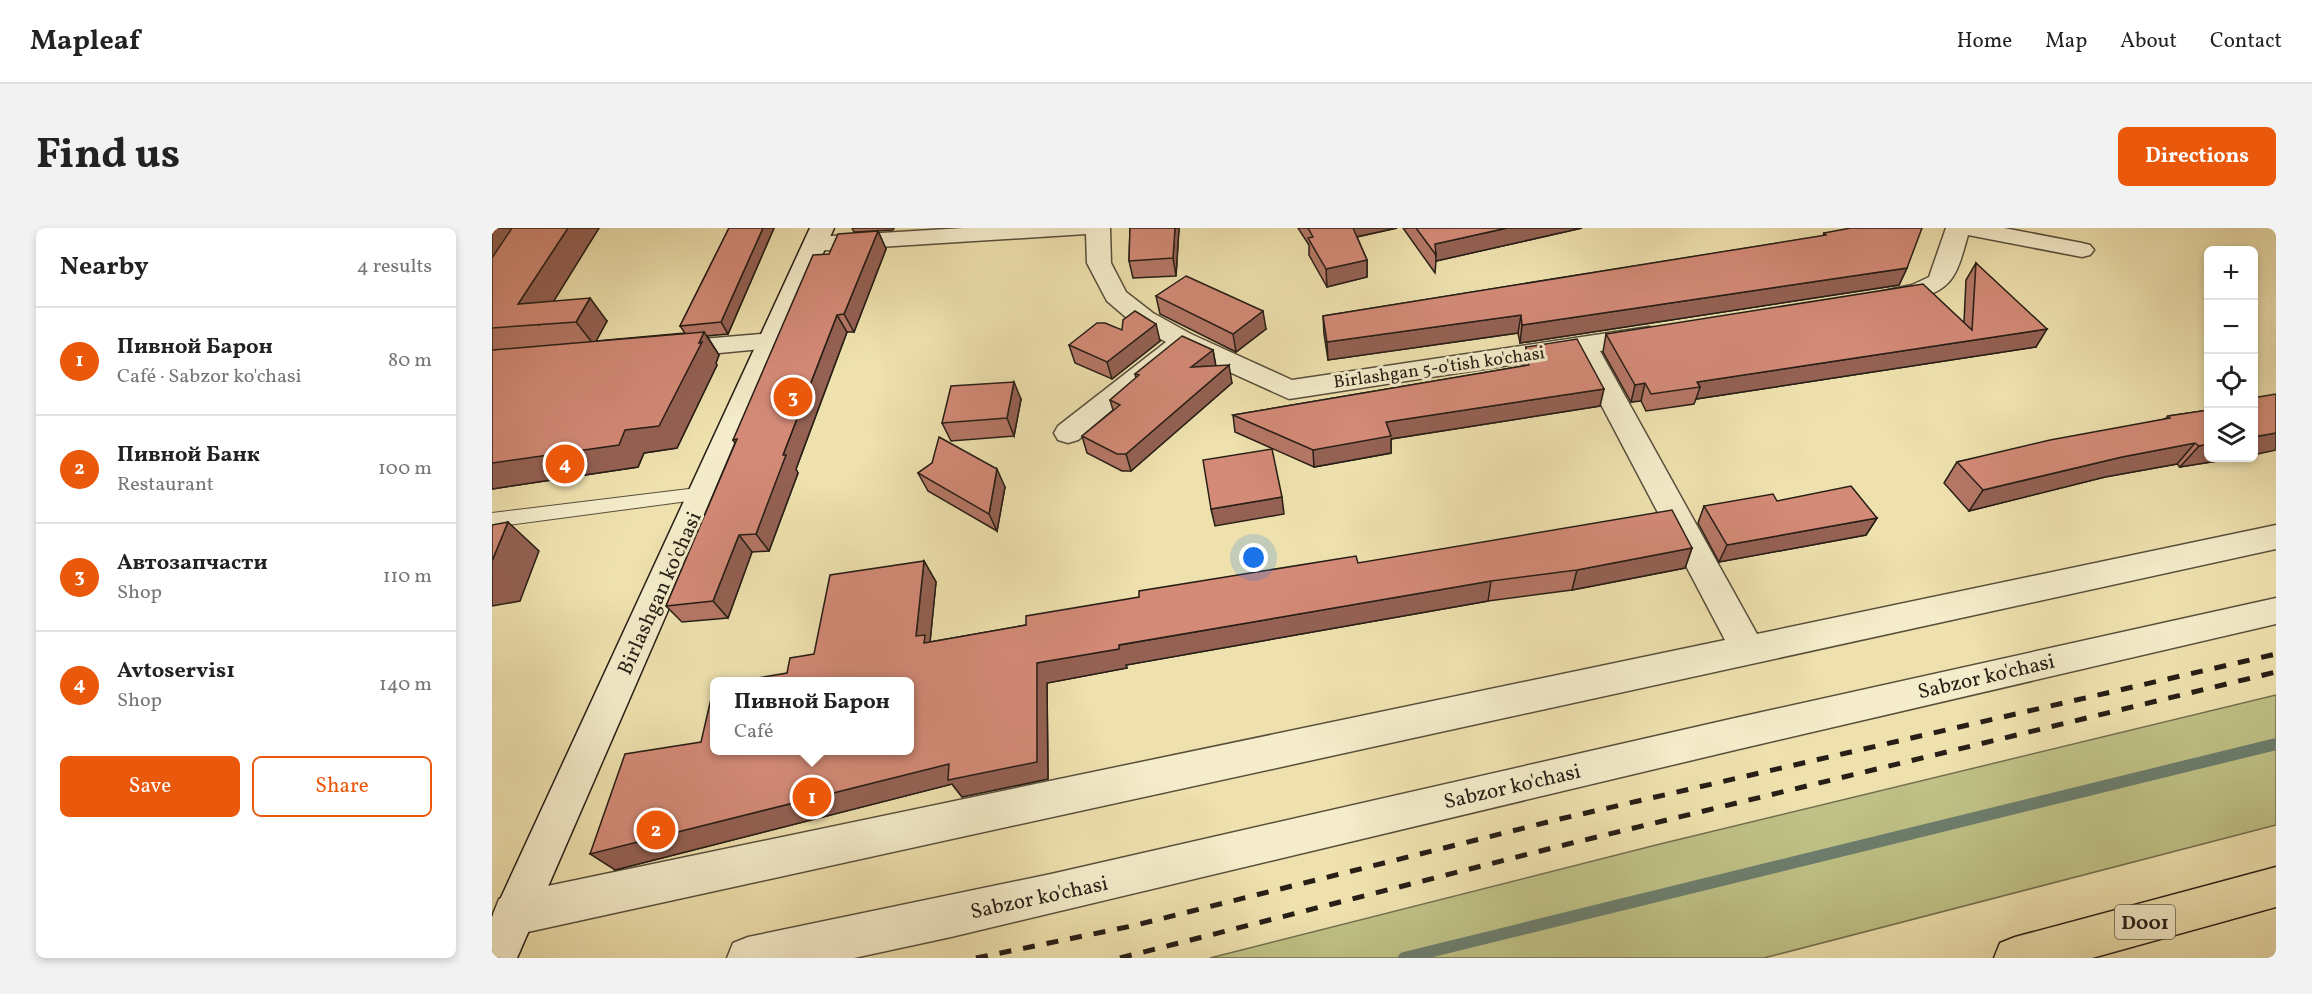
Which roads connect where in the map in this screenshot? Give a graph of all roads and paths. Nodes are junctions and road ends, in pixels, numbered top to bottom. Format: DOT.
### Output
graph roads {
  1 [pos="1082,228"];
  2 [pos="1098,228"];
  3 [pos="1958,228"];
  4 [pos="1967,228"];
  5 [pos="819,236"];
  6 [pos="2082,250"];
  7 [pos="1864,301"];
  8 [pos="1677,331"];
  9 [pos="1182,340"];
  10 [pos="772,341"];
  11 [pos="1584,346"];
  12 [pos="644,352"];
  13 [pos="1068,433"];
  14 [pos="705,493"];
  15 [pos="492,520"];
  16 [pos="2276,537"];
  17 [pos="2276,611"];
  18 [pos="1748,648"];
  19 [pos="2276,886"];
  20 [pos="514,914"];
  21 [pos="495,958"];
  22 [pos="748,958"];
  23 [pos="2015,958"];
  1 -- 5 [label="street"];
  2 -- 9 [label="street, Birlashgan 5-o'tish ko'chasi"];
  3 -- 7 [label="street"];
  4 -- 6 [label="street"];
  5 -- 10 [label="street, Birlashgan ko'chasi"];
  8 -- 11 [label="street, Birlashgan 5-o'tish ko'chasi"];
  9 -- 11 [label="street, Birlashgan 5-o'tish ko'chasi"];
  9 -- 13 [label="street"];
  10 -- 12 [label="street"];
  10 -- 14 [label="street, Birlashgan ko'chasi"];
  11 -- 18 [label="street"];
  14 -- 15 [label="lane"];
  14 -- 20 [label="street, Birlashgan ko'chasi"];
  16 -- 18 [label="street"];
  17 -- 22 [label="street, Sabzor ko'chasi"];
  18 -- 20 [label="street"];
  19 -- 23 [label="highway, D001"];
  20 -- 21 [label="street, Birlashgan ko'chasi"];
}
